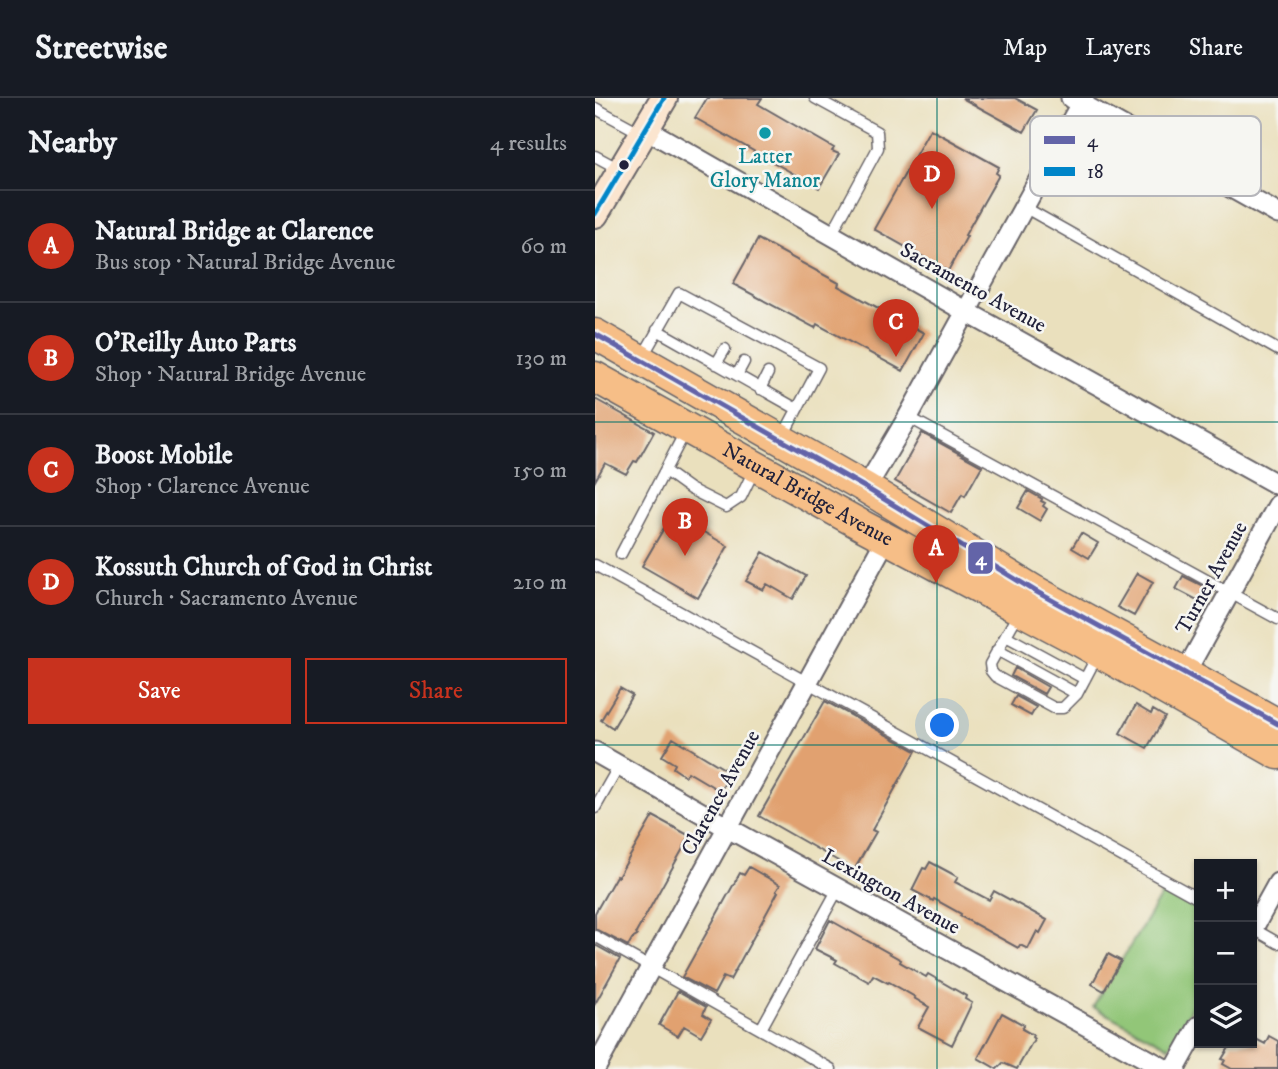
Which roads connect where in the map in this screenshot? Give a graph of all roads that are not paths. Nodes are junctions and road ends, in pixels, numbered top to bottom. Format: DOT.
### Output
graph roads {
  1 [pos="664,98"];
  2 [pos="815,98"];
  3 [pos="1078,100"];
  4 [pos="595,108"];
  5 [pos="1070,116"];
  6 [pos="1106,116"];
  7 [pos="645,132"];
  8 [pos="595,156"];
  9 [pos="622,170"];
  10 [pos="1030,195"];
  11 [pos="1246,196"];
  12 [pos="1024,207"];
  13 [pos="596,209"];
  14 [pos="1278,214"];
  15 [pos="831,234"];
  16 [pos="965,311"];
  17 [pos="657,330"];
  18 [pos="595,334"];
  19 [pos="725,349"];
  20 [pos="1278,350"];
  21 [pos="595,355"];
  22 [pos="640,361"];
  23 [pos="744,362"];
  24 [pos="716,364"];
  25 [pos="768,373"];
  26 [pos="737,376"];
  27 [pos="595,377"];
  28 [pos="760,389"];
  29 [pos="717,404"];
  30 [pos="797,410"];
  31 [pos="908,416"];
  32 [pos="687,428"];
  33 [pos="781,439"];
  34 [pos="755,467"];
  35 [pos="665,471"];
  36 [pos="1278,485"];
  37 [pos="866,488"];
  38 [pos="1278,505"];
  39 [pos="886,539"];
  40 [pos="621,554"];
  41 [pos="595,565"];
  42 [pos="1229,592"];
  43 [pos="1020,610"];
  44 [pos="1278,619"];
  45 [pos="1006,636"];
  46 [pos="997,650"];
  47 [pos="1099,653"];
  48 [pos="1185,673"];
  49 [pos="1085,680"];
  50 [pos="808,684"];
  51 [pos="1077,694"];
  52 [pos="1278,724"];
  53 [pos="595,752"];
  54 [pos="1278,754"];
  55 [pos="618,766"];
  56 [pos="595,808"];
  57 [pos="728,828"];
  58 [pos="1278,883"];
  59 [pos="838,889"];
  60 [pos="1194,896"];
  61 [pos="1256,922"];
  62 [pos="1257,932"];
  63 [pos="595,936"];
  64 [pos="1278,943"];
  65 [pos="651,967"];
  66 [pos="761,1029"];
  67 [pos="1194,1035"];
  68 [pos="595,1069"];
  69 [pos="831,1069"];
  70 [pos="1165,1069"];
  71 [pos="1175,1069"];
  1 -- 7 [label="street"];
  2 -- 15 [label="lane"];
  3 -- 5 [label="street"];
  3 -- 6 [label="street"];
  4 -- 7 [label="lane"];
  7 -- 9 [label="street"];
  7 -- 15 [label="street, Sacramento Avenue"];
  8 -- 9 [label="lane"];
  9 -- 13 [label="street"];
  10 -- 12 [label="street"];
  11 -- 14 [label="street"];
  12 -- 16 [label="street"];
  12 -- 20 [label="lane"];
  15 -- 16 [label="street, Sacramento Avenue"];
  16 -- 31 [label="street"];
  16 -- 36 [label="street, Sacramento Avenue"];
  17 -- 22 [label="lane"];
  17 -- 24 [label="lane"];
  17 -- 30 [label="lane"];
  18 -- 22 [label="main road, Natural Bridge Avenue"];
  19 -- 24 [label="lane"];
  21 -- 29 [label="main road"];
  22 -- 29 [label="main road, Natural Bridge Avenue"];
  23 -- 26 [label="lane"];
  24 -- 26 [label="lane"];
  25 -- 28 [label="lane"];
  26 -- 28 [label="lane"];
  27 -- 32 [label="main road, Natural Bridge Avenue"];
  28 -- 30 [label="lane"];
  29 -- 33 [label="main road, Natural Bridge Avenue"];
  30 -- 33 [label="lane"];
  31 -- 37 [label="street"];
  31 -- 42 [label="lane"];
  32 -- 34 [label="main road, Natural Bridge Avenue"];
  32 -- 35 [label="lane"];
  33 -- 37 [label="main road, Natural Bridge Avenue"];
  34 -- 35 [label="lane"];
  34 -- 39 [label="main road, Natural Bridge Avenue"];
  35 -- 40 [label="lane"];
  37 -- 48 [label="main road, Natural Bridge Avenue"];
  38 -- 42 [label="street, Turner Avenue"];
  39 -- 43 [label="main road, Natural Bridge Avenue"];
  39 -- 50 [label="street, Clarence Avenue"];
  41 -- 50 [label="lane"];
  42 -- 44 [label="lane"];
  42 -- 48 [label="street, Turner Avenue"];
  43 -- 45 [label="lane"];
  43 -- 47 [label="main road, Natural Bridge Avenue"];
  45 -- 46 [label="lane"];
  45 -- 49 [label="lane"];
  46 -- 51 [label="lane"];
  46 -- 51 [label="lane"];
  47 -- 49 [label="lane"];
  47 -- 54 [label="main road, Natural Bridge Avenue"];
  48 -- 52 [label="main road, Natural Bridge Avenue"];
  49 -- 51 [label="lane"];
  50 -- 57 [label="street, Clarence Avenue"];
  50 -- 60 [label="lane"];
  53 -- 55 [label="street, Lexington Avenue"];
  55 -- 56 [label="lane"];
  55 -- 57 [label="street, Lexington Avenue"];
  57 -- 59 [label="street, Lexington Avenue"];
  57 -- 65 [label="street, Clarence Avenue"];
  58 -- 61 [label="street"];
  59 -- 66 [label="lane"];
  59 -- 70 [label="street, Lexington Avenue"];
  62 -- 64 [label="lane"];
  63 -- 65 [label="lane"];
  65 -- 66 [label="lane"];
  65 -- 68 [label="street, Clarence Avenue"];
  66 -- 69 [label="lane"];
  67 -- 71 [label="street"];
}
